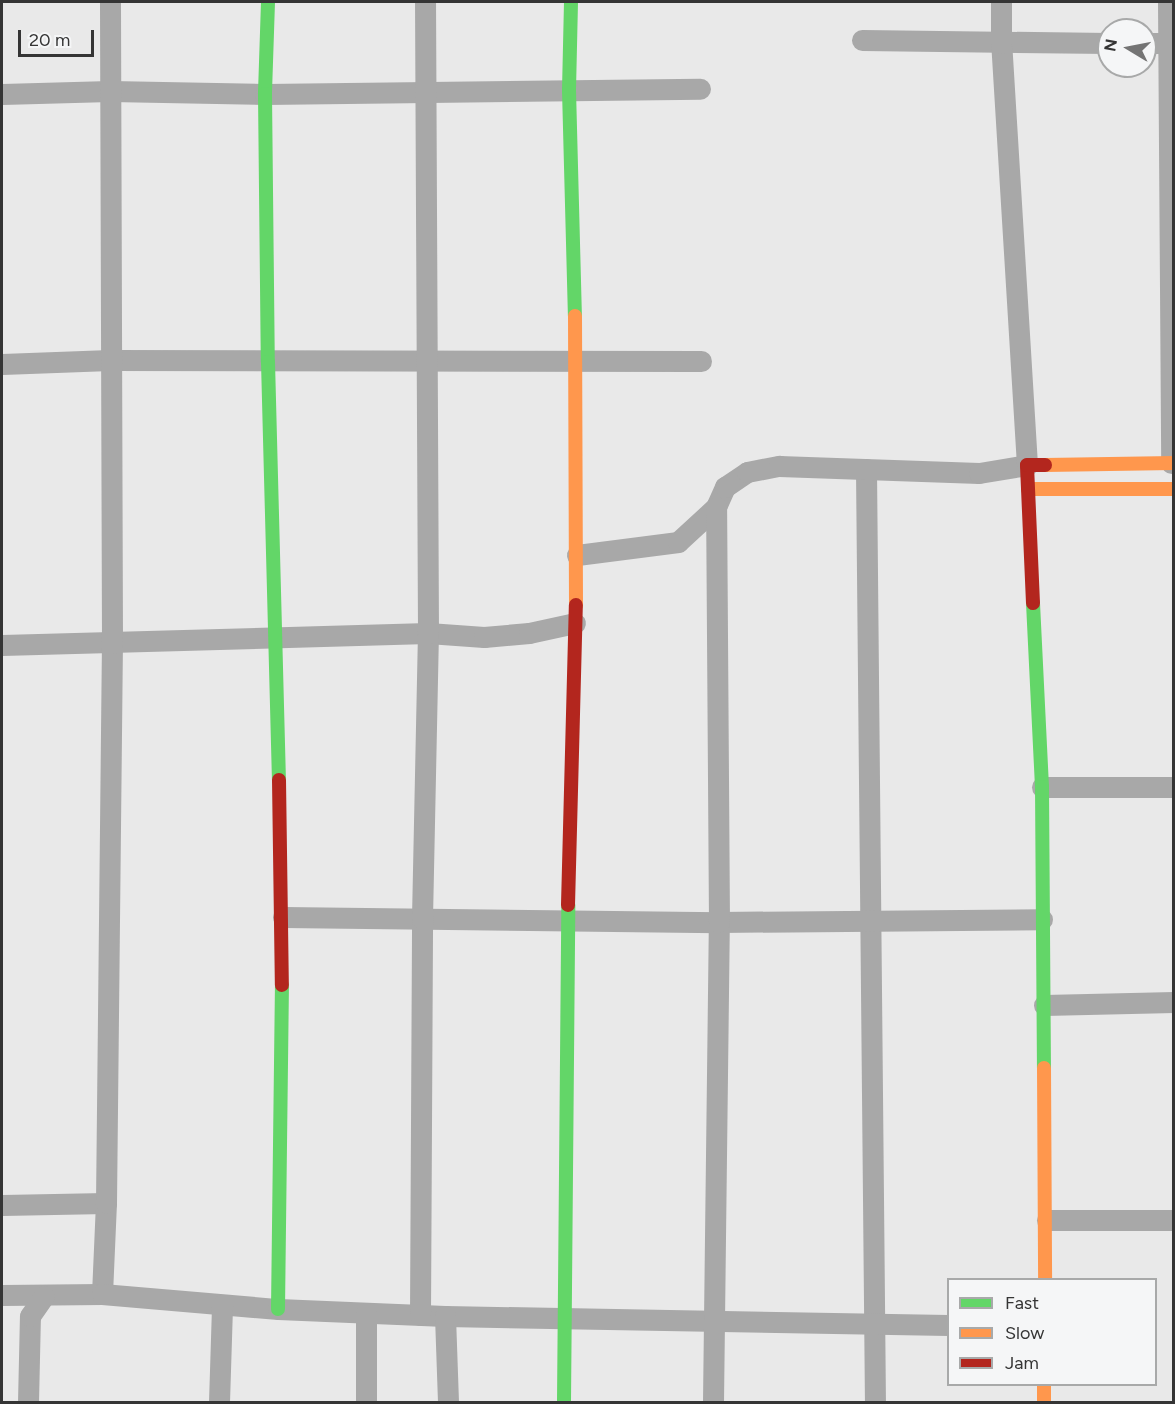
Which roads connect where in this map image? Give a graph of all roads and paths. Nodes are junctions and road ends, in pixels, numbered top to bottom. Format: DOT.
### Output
graph roads {
  1 [pos="110,2"];
  2 [pos="268,2"];
  3 [pos="425,2"];
  4 [pos="571,2"];
  5 [pos="1001,2"];
  6 [pos="1168,2"];
  7 [pos="862,40"];
  8 [pos="1097,43"];
  9 [pos="1170,43"];
  10 [pos="1001,44"];
  11 [pos="700,89"];
  12 [pos="569,90"];
  13 [pos="110,91"];
  14 [pos="423,93"];
  15 [pos="2,94"];
  16 [pos="265,94"];
  17 [pos="110,360"];
  18 [pos="576,360"];
  19 [pos="427,361"];
  20 [pos="701,361"];
  21 [pos="268,362"];
  22 [pos="2,364"];
  23 [pos="1172,463"];
  24 [pos="1027,465"];
  25 [pos="866,469"];
  26 [pos="979,473"];
  27 [pos="1028,489"];
  28 [pos="1173,489"];
  29 [pos="716,507"];
  30 [pos="577,555"];
  31 [pos="575,623"];
  32 [pos="428,633"];
  33 [pos="276,636"];
  34 [pos="112,643"];
  35 [pos="2,645"];
  36 [pos="1042,787"];
  37 [pos="1173,787"];
  38 [pos="283,917"];
  39 [pos="422,918"];
  40 [pos="1042,919"];
  41 [pos="568,920"];
  42 [pos="869,920"];
  43 [pos="719,922"];
  44 [pos="1173,1002"];
  45 [pos="1044,1005"];
  46 [pos="106,1203"];
  47 [pos="2,1205"];
  48 [pos="1047,1220"];
  49 [pos="1173,1220"];
  50 [pos="1045,1278"];
  51 [pos="102,1294"];
  52 [pos="2,1295"];
  53 [pos="44,1296"];
  54 [pos="222,1305"];
  55 [pos="278,1309"];
  56 [pos="366,1313"];
  57 [pos="420,1315"];
  58 [pos="445,1316"];
  59 [pos="564,1317"];
  60 [pos="713,1320"];
  61 [pos="876,1323"];
  62 [pos="947,1325"];
  63 [pos="1044,1386"];
  64 [pos="28,1402"];
  65 [pos="219,1402"];
  66 [pos="366,1402"];
  67 [pos="448,1402"];
  68 [pos="564,1402"];
  69 [pos="713,1402"];
  70 [pos="875,1402"];
  71 [pos="1044,1402"];
  1 -- 13 [label="street"];
  2 -- 16 [label="street"];
  3 -- 14 [label="street"];
  4 -- 12 [label="street"];
  5 -- 10 [label="street"];
  6 -- 9 [label="street"];
  7 -- 10 [label="street"];
  8 -- 10 [label="street"];
  9 -- 23 [label="street"];
  10 -- 24 [label="street"];
  11 -- 12 [label="street"];
  12 -- 14 [label="street"];
  12 -- 18 [label="street"];
  13 -- 15 [label="street"];
  13 -- 16 [label="street"];
  13 -- 17 [label="street"];
  14 -- 16 [label="street"];
  14 -- 19 [label="street"];
  16 -- 21 [label="street"];
  17 -- 21 [label="street"];
  17 -- 22 [label="street"];
  17 -- 34 [label="street"];
  18 -- 19 [label="street"];
  18 -- 20 [label="street"];
  18 -- 30 [label="street"];
  19 -- 21 [label="street"];
  19 -- 32 [label="street"];
  21 -- 33 [label="street"];
  23 -- 24 [label="street"];
  24 -- 26 [label="street"];
  24 -- 27 [label="street"];
  25 -- 26 [label="street"];
  25 -- 29 [label="street"];
  25 -- 42 [label="street"];
  26 -- 27 [label="street"];
  27 -- 28 [label="street"];
  27 -- 36 [label="street"];
  29 -- 30 [label="street"];
  29 -- 43 [label="street"];
  30 -- 31 [label="street"];
  31 -- 32 [label="street"];
  31 -- 41 [label="street"];
  32 -- 33 [label="street"];
  32 -- 39 [label="street"];
  33 -- 34 [label="street"];
  33 -- 38 [label="street"];
  34 -- 35 [label="street"];
  34 -- 46 [label="street"];
  36 -- 37 [label="street"];
  36 -- 40 [label="street"];
  38 -- 39 [label="street"];
  38 -- 55 [label="street"];
  39 -- 41 [label="street"];
  39 -- 57 [label="street"];
  40 -- 42 [label="street"];
  40 -- 45 [label="street"];
  41 -- 43 [label="street"];
  41 -- 59 [label="street"];
  42 -- 43 [label="street"];
  42 -- 61 [label="street"];
  43 -- 60 [label="street"];
  44 -- 45 [label="street"];
  45 -- 48 [label="street"];
  46 -- 47 [label="street"];
  46 -- 51 [label="street"];
  48 -- 49 [label="street"];
  48 -- 50 [label="street"];
  51 -- 53 [label="street"];
  51 -- 54 [label="street"];
  52 -- 53 [label="street"];
  53 -- 64 [label="street"];
  54 -- 55 [label="street"];
  54 -- 65 [label="street"];
  55 -- 56 [label="street"];
  56 -- 57 [label="street"];
  56 -- 66 [label="street"];
  57 -- 58 [label="street"];
  58 -- 59 [label="street"];
  58 -- 67 [label="street"];
  59 -- 60 [label="street"];
  59 -- 68 [label="street"];
  60 -- 61 [label="street"];
  60 -- 69 [label="street"];
  61 -- 62 [label="street"];
  61 -- 70 [label="street"];
  63 -- 71 [label="street"];
}
